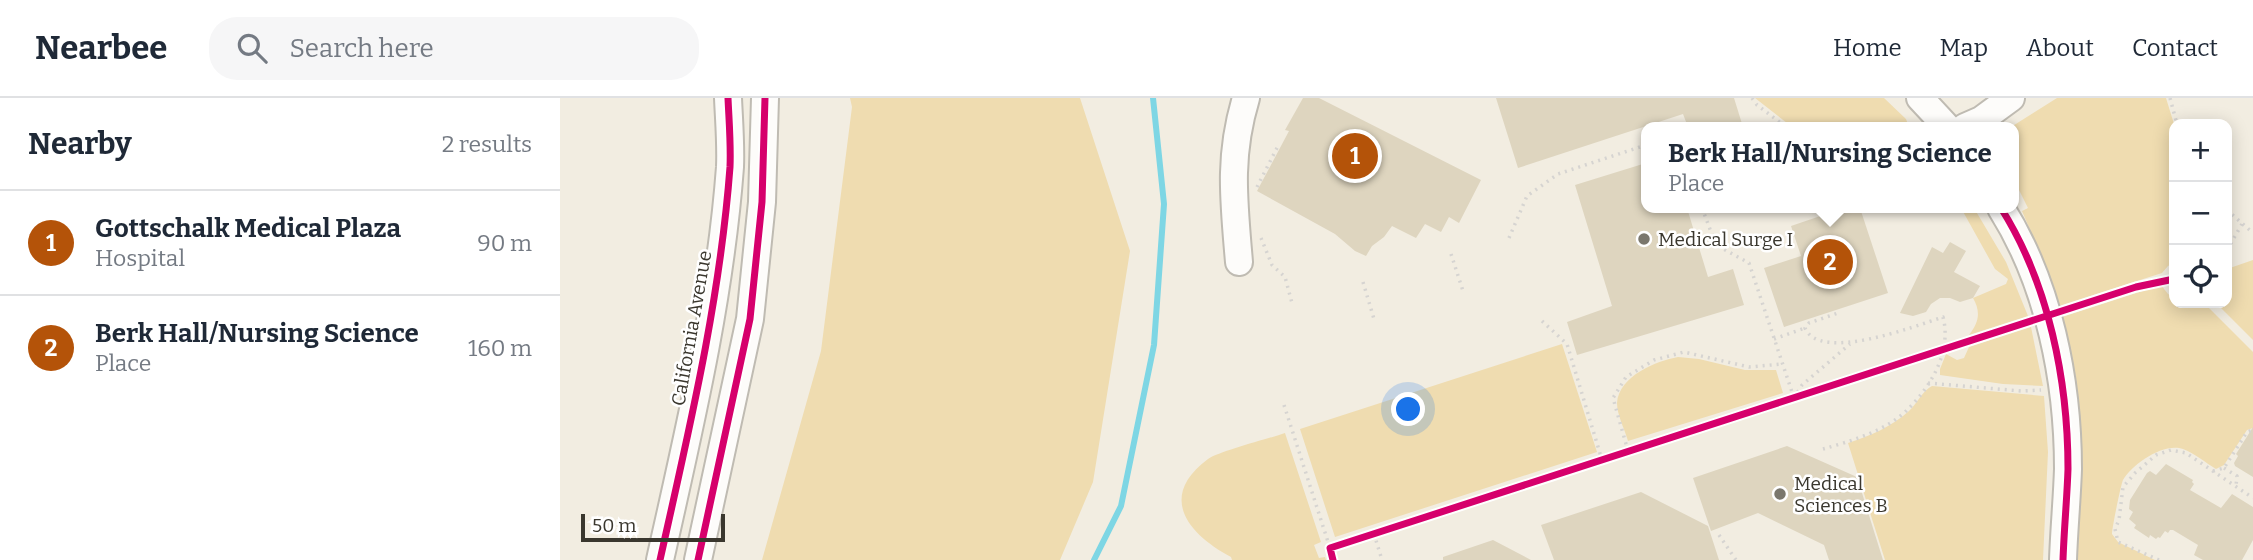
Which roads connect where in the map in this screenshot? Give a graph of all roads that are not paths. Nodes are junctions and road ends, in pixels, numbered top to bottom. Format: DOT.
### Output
graph roads {
  1 [pos="728,98"];
  2 [pos="765,98"];
  3 [pos="1247,98"];
  4 [pos="1920,98"];
  5 [pos="2011,98"];
  6 [pos="1942,122"];
  7 [pos="1976,122"];
  8 [pos="2004,213"];
  9 [pos="1239,262"];
  10 [pos="660,560"];
  11 [pos="698,560"];
  12 [pos="2063,560"];
  1 -- 10 [label="street, California Avenue"];
  2 -- 11 [label="street"];
  3 -- 9 [label="street"];
  4 -- 6 [label="street"];
  5 -- 7 [label="street"];
  8 -- 12 [label="street"];
}
